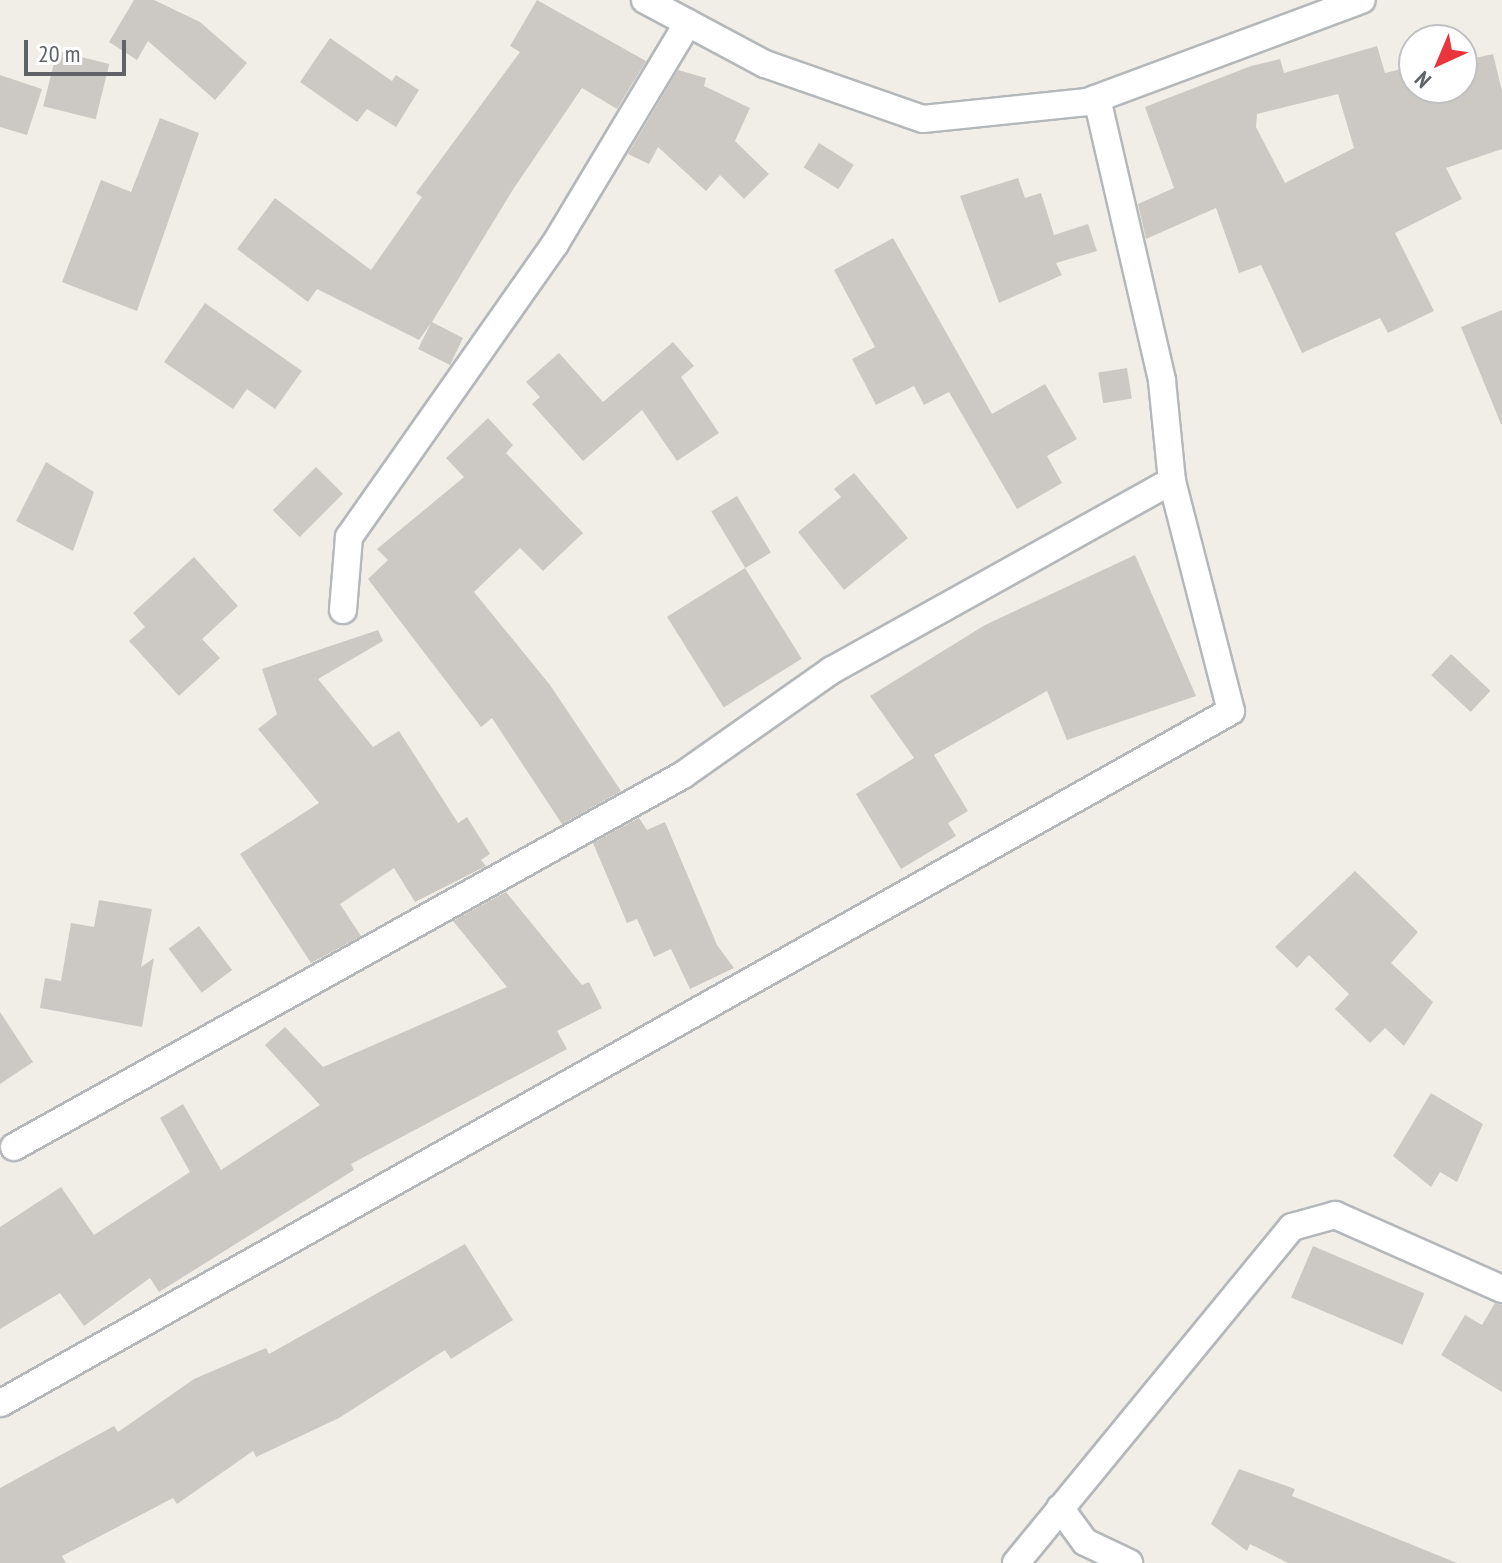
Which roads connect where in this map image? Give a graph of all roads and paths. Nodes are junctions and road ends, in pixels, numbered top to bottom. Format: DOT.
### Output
graph roads {
  1 [pos="645,0"];
  2 [pos="1362,0"];
  3 [pos="688,23"];
  4 [pos="1097,98"];
  5 [pos="1172,481"];
  6 [pos="343,610"];
  7 [pos="14,1147"];
  8 [pos="1502,1289"];
  9 [pos="1,1403"];
  10 [pos="1060,1508"];
  11 [pos="1016,1563"];
  12 [pos="1129,1563"];
  1 -- 3 [label="street"];
  2 -- 4 [label="street"];
  3 -- 4 [label="street"];
  3 -- 6 [label="street"];
  4 -- 5 [label="street"];
  5 -- 7 [label="street"];
  5 -- 9 [label="street"];
  8 -- 10 [label="street"];
  10 -- 11 [label="street"];
  10 -- 12 [label="street"];
}
